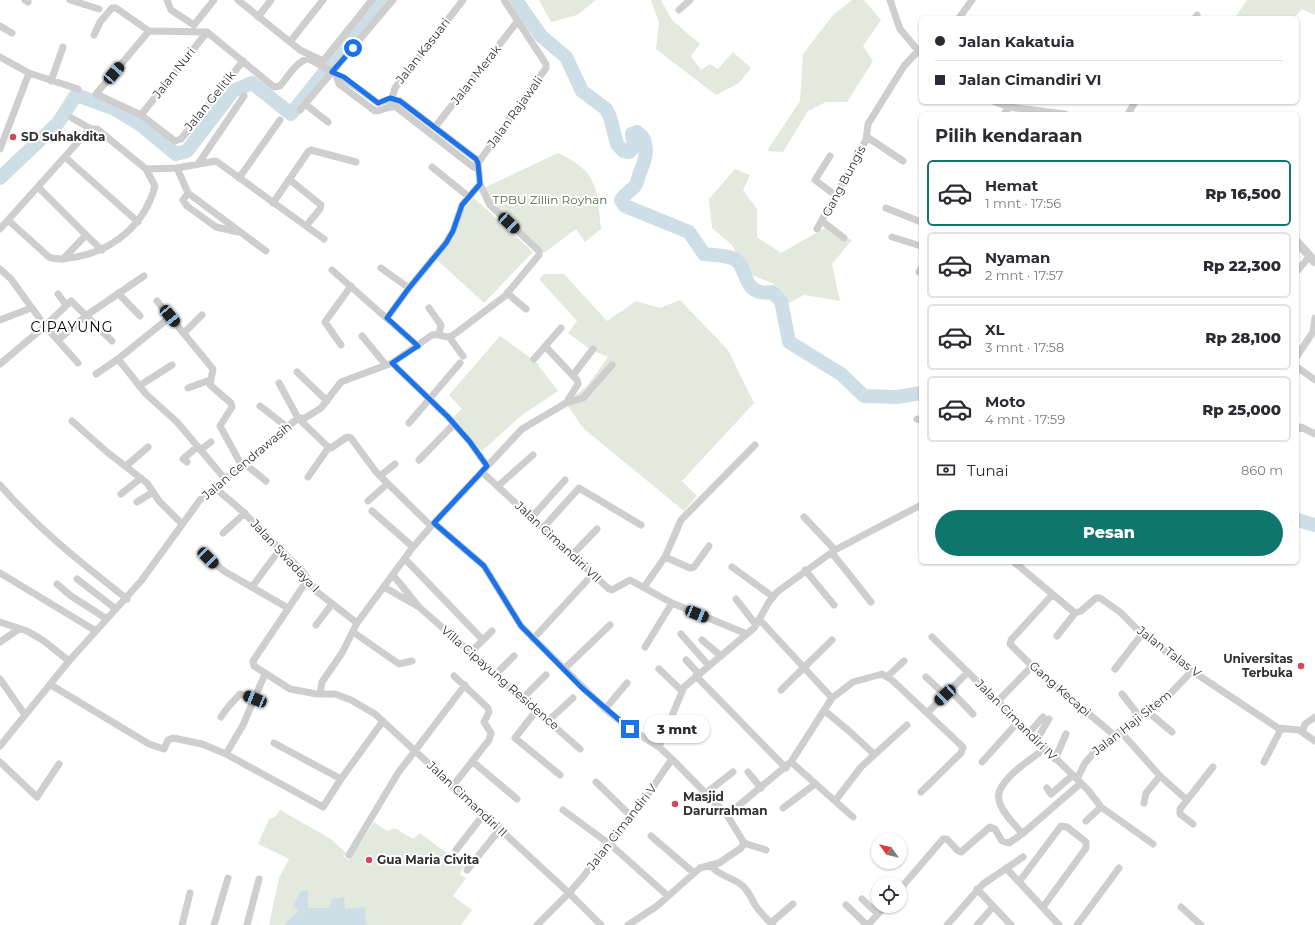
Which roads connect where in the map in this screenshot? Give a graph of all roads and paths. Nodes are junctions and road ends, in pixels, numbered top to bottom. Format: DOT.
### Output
graph roads {
  1 [pos="70,0"];
  2 [pos="167,0"];
  3 [pos="214,0"];
  4 [pos="238,0"];
  5 [pos="271,0"];
  6 [pos="323,0"];
  7 [pos="372,0"];
  8 [pos="393,0"];
  9 [pos="463,0"];
  10 [pos="504,0"];
  11 [pos="690,0"];
  12 [pos="890,0"];
  13 [pos="972,0"];
  14 [pos="99,9"];
  15 [pos="679,10"];
  16 [pos="960,16"];
  17 [pos="258,17"];
  18 [pos="517,22"];
  19 [pos="0,26"];
  20 [pos="149,31"];
  21 [pos="207,32"];
  22 [pos="12,33"];
  23 [pos="94,35"];
  24 [pos="290,42"];
  25 [pos="63,47"];
  26 [pos="919,52"];
  27 [pos="0,57"];
  28 [pos="243,61"];
  29 [pos="330,71"];
  30 [pos="29,73"];
  31 [pos="51,81"];
  32 [pos="78,89"];
  33 [pos="244,96"];
  34 [pos="391,102"];
  35 [pos="1001,104"];
  36 [pos="1009,107"];
  37 [pos="1005,112"];
  38 [pos="1049,112"];
  39 [pos="141,115"];
  40 [pos="72,118"];
  41 [pos="280,120"];
  42 [pos="328,122"];
  43 [pos="435,127"];
  44 [pos="91,129"];
  45 [pos="867,137"];
  46 [pos="0,149"];
  47 [pos="830,156"];
  48 [pos="65,157"];
  49 [pos="903,161"];
  50 [pos="356,162"];
  51 [pos="198,164"];
  52 [pos="432,167"];
  53 [pos="177,168"];
  54 [pos="479,168"];
  55 [pos="146,169"];
  56 [pos="239,178"];
  57 [pos="290,180"];
  58 [pos="480,184"];
  59 [pos="38,187"];
  60 [pos="188,193"];
  61 [pos="834,195"];
  62 [pos="469,197"];
  63 [pos="274,203"];
  64 [pos="886,208"];
  65 [pos="8,220"];
  66 [pos="822,221"];
  67 [pos="919,221"];
  68 [pos="138,222"];
  69 [pos="306,226"];
  70 [pos="0,229"];
  71 [pos="817,229"];
  72 [pos="239,232"];
  73 [pos="86,235"];
  74 [pos="892,237"];
  75 [pos="844,238"];
  76 [pos="324,239"];
  77 [pos="1299,244"];
  78 [pos="919,245"];
  79 [pos="102,250"];
  80 [pos="266,251"];
  81 [pos="63,259"];
  82 [pos="1312,259"];
  83 [pos="381,268"];
  84 [pos="0,269"];
  85 [pos="1299,269"];
  86 [pos="332,270"];
  87 [pos="144,276"];
  88 [pos="351,286"];
  89 [pos="409,288"];
  90 [pos="118,293"];
  91 [pos="507,293"];
  92 [pos="58,294"];
  93 [pos="157,300"];
  94 [pos="66,305"];
  95 [pos="31,308"];
  96 [pos="429,308"];
  97 [pos="526,309"];
  98 [pos="87,315"];
  99 [pos="202,315"];
  100 [pos="140,316"];
  101 [pos="170,316"];
  102 [pos="387,318"];
  103 [pos="1315,318"];
  104 [pos="0,320"];
  105 [pos="45,326"];
  106 [pos="561,328"];
  107 [pos="184,333"];
  108 [pos="439,334"];
  109 [pos="362,336"];
  110 [pos="449,337"];
  111 [pos="58,340"];
  112 [pos="112,341"];
  113 [pos="341,345"];
  114 [pos="418,346"];
  115 [pos="545,346"];
  116 [pos="593,349"];
  117 [pos="1299,353"];
  118 [pos="463,356"];
  119 [pos="118,359"];
  120 [pos="534,359"];
  121 [pos="78,363"];
  122 [pos="460,363"];
  123 [pos="0,364"];
  124 [pos="389,364"];
  125 [pos="172,365"];
  126 [pos="612,365"];
  127 [pos="1299,368"];
  128 [pos="297,372"];
  129 [pos="96,374"];
  130 [pos="573,375"];
  131 [pos="210,380"];
  132 [pos="1315,380"];
  133 [pos="279,383"];
  134 [pos="139,386"];
  135 [pos="188,388"];
  136 [pos="429,399"];
  137 [pos="327,401"];
  138 [pos="566,403"];
  139 [pos="260,406"];
  140 [pos="298,418"];
  141 [pos="72,421"];
  142 [pos="409,423"];
  143 [pos="454,424"];
  144 [pos="287,428"];
  145 [pos="1299,428"];
  146 [pos="1315,434"];
  147 [pos="211,442"];
  148 [pos="755,445"];
  149 [pos="148,447"];
  150 [pos="329,447"];
  151 [pos="199,448"];
  152 [pos="533,455"];
  153 [pos="419,460"];
  154 [pos="187,462"];
  155 [pos="395,464"];
  156 [pos="243,465"];
  157 [pos="126,466"];
  158 [pos="485,469"];
  159 [pos="380,476"];
  160 [pos="308,477"];
  161 [pos="141,478"];
  162 [pos="225,479"];
  163 [pos="565,480"];
  164 [pos="266,481"];
  165 [pos="387,484"];
  166 [pos="0,485"];
  167 [pos="498,486"];
  168 [pos="214,488"];
  169 [pos="153,492"];
  170 [pos="121,494"];
  171 [pos="368,501"];
  172 [pos="137,502"];
  173 [pos="919,506"];
  174 [pos="372,511"];
  175 [pos="245,513"];
  176 [pos="532,517"];
  177 [pos="804,517"];
  178 [pos="182,524"];
  179 [pos="432,525"];
  180 [pos="641,525"];
  181 [pos="543,528"];
  182 [pos="597,529"];
  183 [pos="223,533"];
  184 [pos="709,546"];
  185 [pos="413,547"];
  186 [pos="280,549"];
  187 [pos="834,551"];
  188 [pos="572,556"];
  189 [pos="665,557"];
  190 [pos="208,558"];
  191 [pos="405,559"];
  192 [pos="1016,564"];
  193 [pos="732,567"];
  194 [pos="805,570"];
  195 [pos="0,573"];
  196 [pos="592,574"];
  197 [pos="393,575"];
  198 [pos="76,579"];
  199 [pos="308,579"];
  200 [pos="57,584"];
  201 [pos="402,586"];
  202 [pos="252,587"];
  203 [pos="384,587"];
  204 [pos="644,587"];
  205 [pos="396,594"];
  206 [pos="1052,595"];
  207 [pos="772,596"];
  208 [pos="127,598"];
  209 [pos="736,599"];
  210 [pos="871,602"];
  211 [pos="672,603"];
  212 [pos="332,604"];
  213 [pos="834,605"];
  214 [pos="288,608"];
  215 [pos="419,608"];
  216 [pos="116,610"];
  217 [pos="1075,613"];
  218 [pos="107,619"];
  219 [pos="0,622"];
  220 [pos="758,622"];
  221 [pos="357,623"];
  222 [pos="316,624"];
  223 [pos="610,625"];
  224 [pos="19,629"];
  225 [pos="96,631"];
  226 [pos="492,631"];
  227 [pos="353,632"];
  228 [pos="681,634"];
  229 [pos="747,634"];
  230 [pos="1142,634"];
  231 [pos="1056,636"];
  232 [pos="480,637"];
  233 [pos="932,637"];
  234 [pos="534,639"];
  235 [pos="702,640"];
  236 [pos="832,640"];
  237 [pos="0,642"];
  238 [pos="646,647"];
  239 [pos="470,653"];
  240 [pos="514,656"];
  241 [pos="721,656"];
  242 [pos="686,660"];
  243 [pos="69,661"];
  244 [pos="412,661"];
  245 [pos="904,661"];
  246 [pos="709,666"];
  247 [pos="1032,666"];
  248 [pos="805,667"];
  249 [pos="564,669"];
  250 [pos="659,669"];
  251 [pos="1114,670"];
  252 [pos="1192,671"];
  253 [pos="968,672"];
  254 [pos="266,674"];
  255 [pos="495,675"];
  256 [pos="546,675"];
  257 [pos="698,675"];
  258 [pos="454,676"];
  259 [pos="888,676"];
  260 [pos="926,677"];
  261 [pos="0,679"];
  262 [pos="627,683"];
  263 [pos="51,685"];
  264 [pos="465,685"];
  265 [pos="681,690"];
  266 [pos="781,690"];
  267 [pos="948,693"];
  268 [pos="320,694"];
  269 [pos="1122,694"];
  270 [pos="572,698"];
  271 [pos="832,698"];
  272 [pos="255,699"];
  273 [pos="522,699"];
  274 [pos="998,702"];
  275 [pos="605,709"];
  276 [pos="536,711"];
  277 [pos="825,711"];
  278 [pos="927,712"];
  279 [pos="1148,712"];
  280 [pos="973,714"];
  281 [pos="25,715"];
  282 [pos="221,717"];
  283 [pos="1140,717"];
  284 [pos="1315,717"];
  285 [pos="383,721"];
  286 [pos="548,721"];
  287 [pos="1018,722"];
  288 [pos="907,725"];
  289 [pos="1281,729"];
  290 [pos="1172,732"];
  291 [pos="1302,732"];
  292 [pos="1029,733"];
  293 [pos="1117,733"];
  294 [pos="1066,734"];
  295 [pos="1036,740"];
  296 [pos="1315,741"];
  297 [pos="274,743"];
  298 [pos="0,746"];
  299 [pos="659,747"];
  300 [pos="580,749"];
  301 [pos="1045,749"];
  302 [pos="415,751"];
  303 [pos="226,754"];
  304 [pos="874,754"];
  305 [pos="672,758"];
  306 [pos="1055,759"];
  307 [pos="472,761"];
  308 [pos="0,762"];
  309 [pos="982,762"];
  310 [pos="1264,762"];
  311 [pos="59,764"];
  312 [pos="789,765"];
  313 [pos="1213,767"];
  314 [pos="733,772"];
  315 [pos="748,772"];
  316 [pos="560,775"];
  317 [pos="1160,776"];
  318 [pos="341,779"];
  319 [pos="1077,779"];
  320 [pos="596,782"];
  321 [pos="815,784"];
  322 [pos="452,787"];
  323 [pos="761,788"];
  324 [pos="1047,788"];
  325 [pos="921,792"];
  326 [pos="706,793"];
  327 [pos="517,800"];
  328 [pos="1187,800"];
  329 [pos="835,801"];
  330 [pos="1144,803"];
  331 [pos="1101,807"];
  332 [pos="783,808"];
  333 [pos="564,810"];
  334 [pos="484,814"];
  335 [pos="727,815"];
  336 [pos="631,816"];
  337 [pos="853,817"];
  338 [pos="1086,822"];
  339 [pos="1194,824"];
  340 [pos="500,829"];
  341 [pos="1022,834"];
  342 [pos="651,836"];
  343 [pos="744,843"];
  344 [pos="610,844"];
  345 [pos="1153,844"];
  346 [pos="456,850"];
  347 [pos="766,850"];
  348 [pos="349,855"];
  349 [pos="1023,857"];
  350 [pos="710,865"];
  351 [pos="1006,868"];
  352 [pos="1119,868"];
  353 [pos="467,870"];
  354 [pos="694,873"];
  355 [pos="228,878"];
  356 [pos="259,879"];
  357 [pos="907,881"];
  358 [pos="1020,882"];
  359 [pos="977,889"];
  360 [pos="190,893"];
  361 [pos="569,893"];
  362 [pos="668,896"];
  363 [pos="862,899"];
  364 [pos="793,904"];
  365 [pos="846,905"];
  366 [pos="993,907"];
  367 [pos="1181,907"];
  368 [pos="1043,908"];
  369 [pos="878,914"];
  370 [pos="772,924"];
  371 [pos="182,925"];
  372 [pos="214,925"];
  373 [pos="247,925"];
  374 [pos="537,925"];
  375 [pos="601,925"];
  376 [pos="628,925"];
  377 [pos="868,925"];
  378 [pos="947,925"];
  379 [pos="977,925"];
  380 [pos="1011,925"];
  381 [pos="1059,925"];
  382 [pos="1078,925"];
  383 [pos="1201,925"];
  1 -- 14 [label="street"];
  2 -- 3 [label="street"];
  4 -- 17 [label="street"];
  5 -- 17 [label="street"];
  6 -- 24 [label="street"];
  7 -- 24 [label="street"];
  8 -- 29 [label="street"];
  9 -- 34 [label="street, Jalan Kasuari"];
  10 -- 18 [label="street, Jalan Rajawali"];
  11 -- 15 [label="street"];
  12 -- 26 [label="street"];
  13 -- 16 [label="street"];
  17 -- 24 [label="street"];
  18 -- 43 [label="street, Jalan Merak"];
  18 -- 54 [label="street, Jalan Rajawali"];
  19 -- 22 [label="street"];
  20 -- 21 [label="street"];
  20 -- 23 [label="street"];
  20 -- 39 [label="street"];
  21 -- 28 [label="street"];
  21 -- 39 [label="street, Jalan Nuri"];
  25 -- 31 [label="street"];
  26 -- 45 [label="street, Gang Bungis"];
  27 -- 30 [label="street"];
  28 -- 29 [label="street"];
  28 -- 39 [label="street, Jalan Gelitik"];
  29 -- 34 [label="street"];
  29 -- 42 [label="street"];
  30 -- 31 [label="street"];
  30 -- 46 [label="street"];
  31 -- 32 [label="street"];
  33 -- 51 [label="street"];
  34 -- 43 [label="street"];
  34 -- 54 [label="street"];
  35 -- 36 [label="street"];
  36 -- 37 [label="street"];
  36 -- 38 [label="street"];
  40 -- 44 [label="street"];
  41 -- 56 [label="street"];
  43 -- 54 [label="street"];
  44 -- 48 [label="street"];
  44 -- 55 [label="street"];
  45 -- 49 [label="street"];
  45 -- 61 [label="street, Gang Bungis"];
  47 -- 61 [label="street"];
  48 -- 59 [label="street"];
  48 -- 68 [label="street"];
  50 -- 57 [label="street"];
  51 -- 53 [label="street"];
  51 -- 56 [label="street"];
  52 -- 62 [label="street"];
  53 -- 55 [label="street"];
  53 -- 60 [label="street"];
  54 -- 58 [label="street"];
  55 -- 68 [label="street"];
  56 -- 63 [label="street"];
  57 -- 63 [label="street"];
  57 -- 69 [label="street"];
  58 -- 62 [label="street"];
  58 -- 91 [label="street"];
  59 -- 65 [label="street"];
  59 -- 73 [label="street"];
  60 -- 72 [label="street"];
  60 -- 72 [label="street"];
  61 -- 66 [label="street, Gang Bungis"];
  62 -- 89 [label="street"];
  63 -- 69 [label="street"];
  64 -- 67 [label="street"];
  65 -- 70 [label="street"];
  65 -- 81 [label="street"];
  66 -- 71 [label="street, Gang Bungis"];
  66 -- 75 [label="street"];
  68 -- 79 [label="street"];
  69 -- 76 [label="street"];
  72 -- 80 [label="street"];
  73 -- 79 [label="street"];
  73 -- 81 [label="street"];
  74 -- 78 [label="street"];
  77 -- 82 [label="street"];
  79 -- 81 [label="street"];
  82 -- 85 [label="street"];
  83 -- 89 [label="street"];
  84 -- 95 [label="street"];
  86 -- 88 [label="street"];
  87 -- 90 [label="street"];
  88 -- 102 [label="street"];
  88 -- 113 [label="street"];
  89 -- 102 [label="street"];
  90 -- 98 [label="street"];
  90 -- 100 [label="street"];
  91 -- 97 [label="street"];
  91 -- 110 [label="street"];
  92 -- 94 [label="street"];
  93 -- 101 [label="street"];
  94 -- 98 [label="street"];
  94 -- 105 [label="street"];
  95 -- 104 [label="street"];
  95 -- 105 [label="street"];
  96 -- 108 [label="street"];
  98 -- 111 [label="street"];
  98 -- 112 [label="street"];
  99 -- 107 [label="street"];
  101 -- 107 [label="street"];
  101 -- 119 [label="street"];
  102 -- 114 [label="street"];
  103 -- 117 [label="street"];
  105 -- 111 [label="street"];
  105 -- 123 [label="street"];
  106 -- 115 [label="street"];
  107 -- 131 [label="street"];
  108 -- 110 [label="street"];
  108 -- 114 [label="street, Jalan Cendrawasih"];
  109 -- 124 [label="street, Jalan Cimandiri VII"];
  110 -- 118 [label="street"];
  111 -- 121 [label="street"];
  114 -- 124 [label="street, Jalan Cendrawasih"];
  115 -- 120 [label="street"];
  115 -- 130 [label="street"];
  116 -- 130 [label="street"];
  119 -- 129 [label="street"];
  119 -- 134 [label="street"];
  122 -- 136 [label="street"];
  124 -- 136 [label="street, Jalan Cimandiri VII"];
  124 -- 137 [label="street, Jalan Cendrawasih"];
  125 -- 134 [label="street"];
  126 -- 138 [label="street"];
  127 -- 132 [label="street"];
  128 -- 137 [label="street"];
  130 -- 138 [label="street"];
  131 -- 135 [label="street"];
  131 -- 156 [label="street"];
  133 -- 140 [label="street"];
  134 -- 151 [label="street"];
  136 -- 142 [label="street"];
  136 -- 143 [label="street, Jalan Cimandiri VII"];
  137 -- 140 [label="street, Jalan Cendrawasih"];
  138 -- 158 [label="street"];
  139 -- 144 [label="street"];
  140 -- 144 [label="street, Jalan Cendrawasih"];
  140 -- 150 [label="street"];
  141 -- 157 [label="street"];
  143 -- 153 [label="street"];
  143 -- 158 [label="street, Jalan Cimandiri VII"];
  144 -- 156 [label="street, Jalan Cendrawasih"];
  145 -- 146 [label="street"];
  147 -- 151 [label="street"];
  148 -- 189 [label="street"];
  149 -- 157 [label="street"];
  150 -- 159 [label="street"];
  150 -- 160 [label="street"];
  151 -- 154 [label="street"];
  151 -- 162 [label="street"];
  152 -- 167 [label="street"];
  155 -- 159 [label="street"];
  156 -- 162 [label="street, Jalan Cendrawasih"];
  156 -- 164 [label="street"];
  157 -- 161 [label="street"];
  158 -- 167 [label="street, Jalan Cimandiri VII"];
  158 -- 179 [label="street"];
  159 -- 165 [label="street"];
  161 -- 169 [label="street"];
  161 -- 170 [label="street"];
  162 -- 168 [label="street, Jalan Cendrawasih"];
  163 -- 176 [label="street"];
  165 -- 171 [label="street"];
  165 -- 179 [label="street"];
  166 -- 208 [label="street"];
  167 -- 176 [label="street, Jalan Cimandiri VII"];
  168 -- 175 [label="street, Jalan Swadaya I"];
  168 -- 178 [label="street, Jalan Cendrawasih"];
  169 -- 172 [label="street"];
  169 -- 178 [label="street"];
  173 -- 187 [label="street"];
  174 -- 185 [label="street"];
  175 -- 183 [label="street"];
  175 -- 186 [label="street, Jalan Swadaya I"];
  176 -- 181 [label="street, Jalan Cimandiri VII"];
  177 -- 187 [label="street"];
  178 -- 208 [label="street, Jalan Cendrawasih"];
  179 -- 185 [label="street"];
  179 -- 234 [label="street"];
  180 -- 181 [label="street"];
  181 -- 188 [label="street, Jalan Cimandiri VII"];
  182 -- 188 [label="street"];
  184 -- 189 [label="street"];
  185 -- 191 [label="street"];
  186 -- 199 [label="street, Jalan Swadaya I"];
  186 -- 202 [label="street"];
  187 -- 194 [label="street"];
  187 -- 210 [label="street"];
  188 -- 196 [label="street, Jalan Cimandiri VII"];
  189 -- 204 [label="street"];
  190 -- 202 [label="street"];
  191 -- 197 [label="street"];
  191 -- 232 [label="street"];
  192 -- 206 [label="street"];
  193 -- 207 [label="street"];
  194 -- 207 [label="street"];
  194 -- 213 [label="street"];
  195 -- 225 [label="street"];
  196 -- 204 [label="street, Jalan Cimandiri VII"];
  196 -- 234 [label="street"];
  197 -- 201 [label="street, Villa Cipayung Residence"];
  197 -- 203 [label="street"];
  198 -- 216 [label="street"];
  199 -- 212 [label="street, Jalan Swadaya I"];
  199 -- 214 [label="street"];
  200 -- 218 [label="street"];
  201 -- 205 [label="street"];
  201 -- 215 [label="street, Villa Cipayung Residence"];
  202 -- 214 [label="street"];
  203 -- 205 [label="street, Villa Cipayung Residence"];
  203 -- 221 [label="street"];
  204 -- 211 [label="street, Jalan Cimandiri VII"];
  205 -- 215 [label="street, Villa Cipayung Residence"];
  206 -- 217 [label="street"];
  206 -- 247 [label="street, Gang Kecapi"];
  207 -- 220 [label="street"];
  208 -- 216 [label="street, Jalan Cendrawasih"];
  209 -- 220 [label="street"];
  211 -- 229 [label="street, Jalan Cimandiri VII"];
  211 -- 238 [label="street"];
  212 -- 221 [label="street, Jalan Swadaya I"];
  212 -- 222 [label="street"];
  214 -- 254 [label="street, Jalan Cimandiri II"];
  215 -- 239 [label="street, Villa Cipayung Residence"];
  216 -- 218 [label="street, Jalan Cendrawasih"];
  217 -- 230 [label="street, Jalan Talas V"];
  217 -- 231 [label="street"];
  218 -- 225 [label="street, Jalan Cendrawasih"];
  219 -- 224 [label="street"];
  220 -- 229 [label="street"];
  220 -- 248 [label="street"];
  221 -- 227 [label="street"];
  223 -- 249 [label="street"];
  224 -- 237 [label="street"];
  224 -- 243 [label="street"];
  225 -- 243 [label="street, Jalan Cendrawasih"];
  226 -- 239 [label="street"];
  227 -- 244 [label="street"];
  227 -- 268 [label="street"];
  228 -- 246 [label="street"];
  229 -- 241 [label="street"];
  230 -- 251 [label="street"];
  230 -- 252 [label="street, Jalan Talas V"];
  233 -- 253 [label="street"];
  234 -- 249 [label="street"];
  235 -- 241 [label="street"];
  236 -- 248 [label="street"];
  239 -- 255 [label="street, Villa Cipayung Residence"];
  240 -- 255 [label="street"];
  241 -- 246 [label="street"];
  242 -- 257 [label="street"];
  243 -- 263 [label="street, Jalan Cendrawasih"];
  245 -- 259 [label="street"];
  246 -- 257 [label="street"];
  247 -- 274 [label="street"];
  247 -- 293 [label="street, Gang Kecapi"];
  248 -- 266 [label="street"];
  248 -- 271 [label="street"];
  249 -- 275 [label="street"];
  250 -- 265 [label="street"];
  252 -- 279 [label="street, Jalan Haji Sitem"];
  252 -- 289 [label="street, Jalan Talas V"];
  253 -- 267 [label="street, Jalan Cimandiri IV"];
  253 -- 274 [label="street, Jalan Cimandiri IV"];
  254 -- 268 [label="street, Jalan Cimandiri II"];
  254 -- 272 [label="street"];
  255 -- 273 [label="street, Villa Cipayung Residence"];
  256 -- 273 [label="street"];
  257 -- 265 [label="street"];
  257 -- 312 [label="street"];
  258 -- 264 [label="street"];
  259 -- 271 [label="street"];
  259 -- 278 [label="street"];
  260 -- 267 [label="street"];
  261 -- 281 [label="street"];
  262 -- 275 [label="street"];
  263 -- 281 [label="street, Jalan Cendrawasih"];
  263 -- 303 [label="street"];
  264 -- 302 [label="street"];
  264 -- 307 [label="street"];
  265 -- 299 [label="street"];
  267 -- 278 [label="street, Jalan Cimandiri IV"];
  267 -- 280 [label="street"];
  268 -- 285 [label="street, Jalan Cimandiri II"];
  269 -- 283 [label="street"];
  270 -- 286 [label="street"];
  271 -- 277 [label="street"];
  272 -- 282 [label="street"];
  272 -- 303 [label="street"];
  273 -- 276 [label="street, Villa Cipayung Residence"];
  274 -- 287 [label="street, Jalan Cimandiri IV"];
  275 -- 299 [label="street"];
  276 -- 286 [label="street, Villa Cipayung Residence"];
  276 -- 316 [label="street"];
  277 -- 304 [label="street"];
  277 -- 312 [label="street"];
  278 -- 325 [label="street"];
  279 -- 283 [label="street, Jalan Haji Sitem"];
  279 -- 290 [label="street"];
  281 -- 298 [label="street, Jalan Cendrawasih"];
  283 -- 293 [label="street, Jalan Haji Sitem"];
  284 -- 291 [label="street"];
  285 -- 302 [label="street, Jalan Cimandiri II"];
  285 -- 318 [label="street"];
  286 -- 300 [label="street, Villa Cipayung Residence"];
  287 -- 292 [label="street, Jalan Cimandiri IV"];
  287 -- 309 [label="street"];
  288 -- 304 [label="street"];
  289 -- 291 [label="street, Jalan Talas V"];
  289 -- 310 [label="street"];
  291 -- 296 [label="street, Jalan Talas V"];
  292 -- 295 [label="street, Jalan Cimandiri IV"];
  292 -- 295 [label="street"];
  293 -- 317 [label="street, Gang Kecapi"];
  293 -- 319 [label="street, Jalan Haji Sitem"];
  294 -- 306 [label="street"];
  295 -- 301 [label="street, Jalan Cimandiri IV"];
  297 -- 318 [label="street"];
  299 -- 305 [label="street"];
  301 -- 306 [label="street, Jalan Cimandiri IV"];
  301 -- 341 [label="street"];
  302 -- 322 [label="street, Jalan Cimandiri II"];
  302 -- 348 [label="street"];
  303 -- 318 [label="street"];
  304 -- 329 [label="street"];
  305 -- 326 [label="street"];
  305 -- 336 [label="street, Jalan Cimandiri V"];
  306 -- 319 [label="street, Jalan Cimandiri IV"];
  307 -- 322 [label="street"];
  307 -- 327 [label="street"];
  308 -- 311 [label="street"];
  312 -- 321 [label="street"];
  312 -- 323 [label="street"];
  313 -- 328 [label="street"];
  314 -- 326 [label="street"];
  315 -- 323 [label="street"];
  317 -- 328 [label="street, Gang Kecapi"];
  317 -- 330 [label="street"];
  319 -- 324 [label="street"];
  319 -- 331 [label="street, Jalan Cimandiri IV"];
  319 -- 341 [label="street, Jalan Haji Sitem"];
  320 -- 336 [label="street"];
  321 -- 329 [label="street"];
  321 -- 332 [label="street"];
  322 -- 334 [label="street, Jalan Cimandiri II"];
  323 -- 335 [label="street"];
  326 -- 335 [label="street"];
  328 -- 339 [label="street"];
  329 -- 337 [label="street"];
  331 -- 338 [label="street"];
  331 -- 345 [label="street, Jalan Cimandiri IV"];
  333 -- 344 [label="street"];
  334 -- 340 [label="street, Jalan Cimandiri II"];
  334 -- 346 [label="street"];
  335 -- 343 [label="street"];
  336 -- 344 [label="street, Jalan Cimandiri V"];
  340 -- 353 [label="street"];
  340 -- 361 [label="street, Jalan Cimandiri II"];
  341 -- 357 [label="street, Jalan Haji Sitem"];
  342 -- 354 [label="street"];
  343 -- 347 [label="street"];
  343 -- 350 [label="street"];
  344 -- 361 [label="street, Jalan Cimandiri V"];
  344 -- 362 [label="street"];
  349 -- 351 [label="street"];
  350 -- 354 [label="street"];
  350 -- 370 [label="street"];
  351 -- 358 [label="street"];
  351 -- 359 [label="street"];
  352 -- 382 [label="street"];
  354 -- 362 [label="street"];
  355 -- 372 [label="street"];
  356 -- 373 [label="street"];
  358 -- 368 [label="street"];
  358 -- 368 [label="street"];
  359 -- 366 [label="street"];
  359 -- 378 [label="street"];
  360 -- 371 [label="street"];
  361 -- 374 [label="street, Jalan Cimandiri V"];
  361 -- 375 [label="street, Jalan Cimandiri II"];
  362 -- 376 [label="street"];
  363 -- 369 [label="street"];
  364 -- 370 [label="street"];
  365 -- 377 [label="street"];
  366 -- 379 [label="street"];
  366 -- 380 [label="street"];
  367 -- 383 [label="street"];
  368 -- 381 [label="street"];
  369 -- 377 [label="street"];
}
